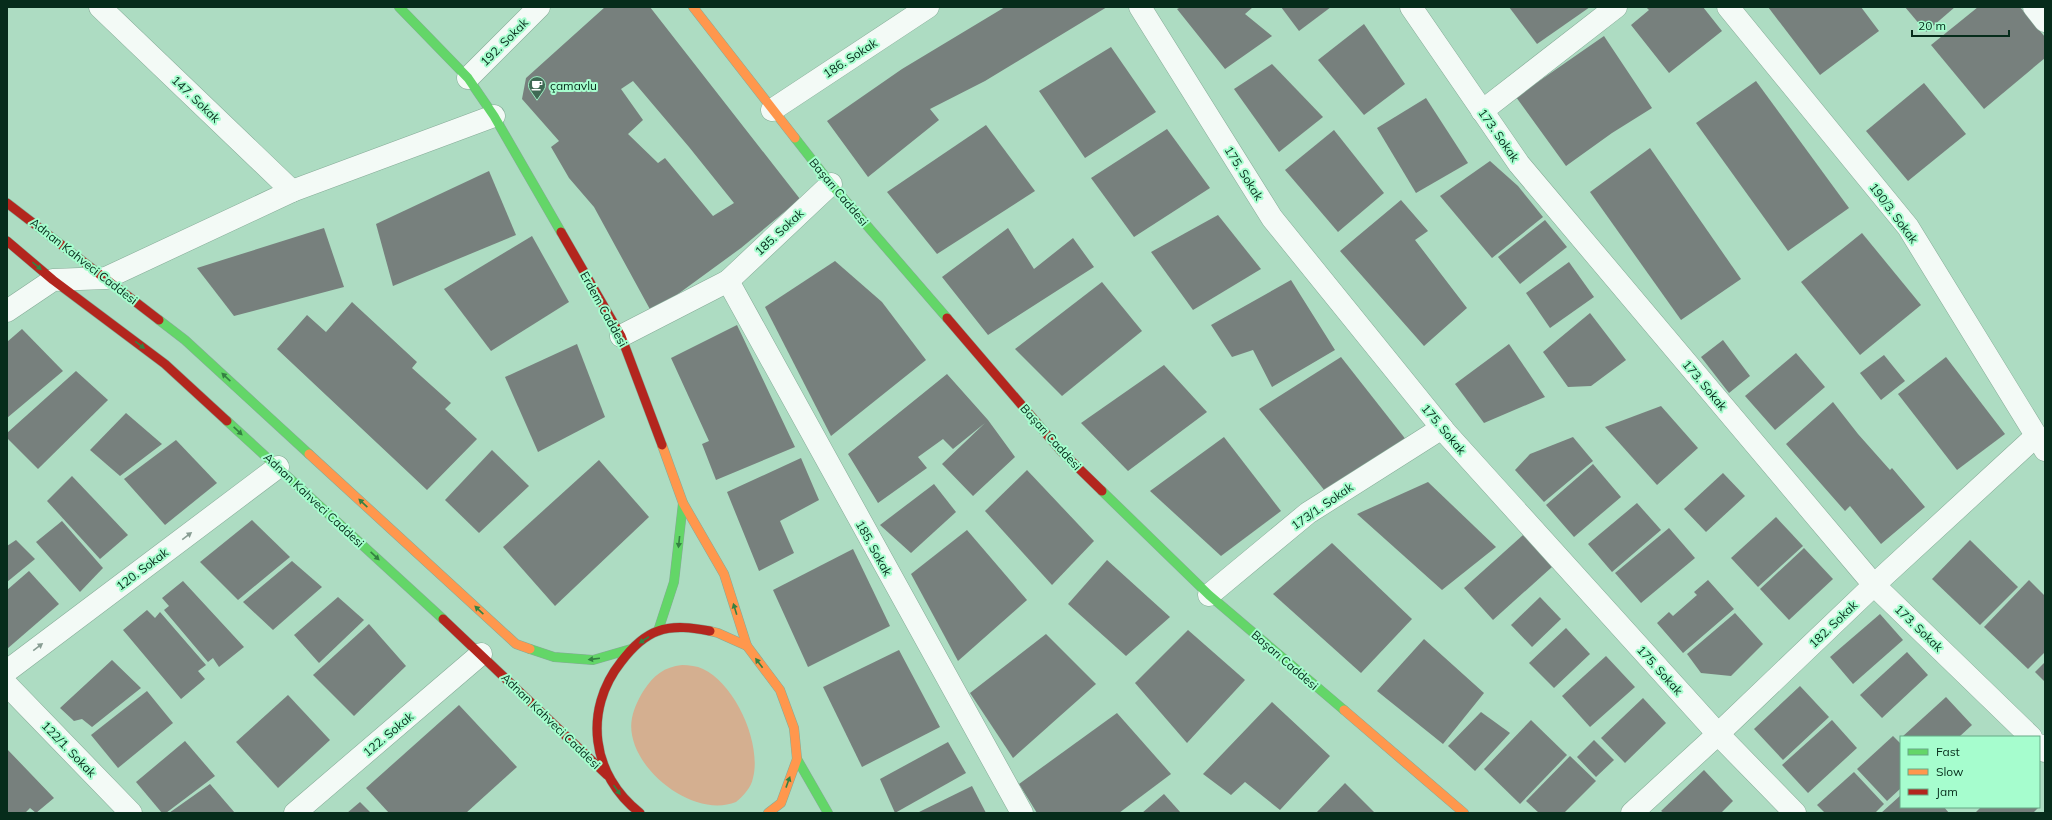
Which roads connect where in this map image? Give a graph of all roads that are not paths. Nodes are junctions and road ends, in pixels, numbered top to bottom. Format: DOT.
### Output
graph roads {
  1 [pos="100,7"];
  2 [pos="399,7"];
  3 [pos="539,7"];
  4 [pos="693,7"];
  5 [pos="928,7"];
  6 [pos="1140,7"];
  7 [pos="1411,7"];
  8 [pos="1616,7"];
  9 [pos="1728,7"];
  10 [pos="2034,7"];
  11 [pos="2045,21"];
  12 [pos="468,78"];
  13 [pos="772,110"];
  14 [pos="1482,111"];
  15 [pos="494,116"];
  16 [pos="831,184"];
  17 [pos="292,191"];
  18 [pos="7,203"];
  19 [pos="7,241"];
  20 [pos="106,278"];
  21 [pos="53,280"];
  22 [pos="728,281"];
  23 [pos="7,311"];
  24 [pos="622,336"];
  25 [pos="1442,428"];
  26 [pos="2040,443"];
  27 [pos="278,467"];
  28 [pos="683,503"];
  29 [pos="1874,585"];
  30 [pos="1209,595"];
  31 [pos="658,631"];
  32 [pos="747,646"];
  33 [pos="631,649"];
  34 [pos="481,654"];
  35 [pos="7,671"];
  36 [pos="7,685"];
  37 [pos="1718,734"];
  38 [pos="2030,736"];
  39 [pos="797,759"];
  40 [pos="607,775"];
  41 [pos="131,813"];
  42 [pos="295,813"];
  43 [pos="640,813"];
  44 [pos="768,813"];
  45 [pos="828,813"];
  46 [pos="1022,813"];
  47 [pos="1464,813"];
  48 [pos="1632,813"];
  49 [pos="1795,813"];
  1 -- 17 [label="street, 147. Sokak"];
  2 -- 12 [label="main road, Erdem Caddesi"];
  3 -- 12 [label="street, 192. Sokak"];
  4 -- 13 [label="main road, Başarı Caddesi"];
  5 -- 13 [label="street, 186. Sokak"];
  6 -- 25 [label="street, 175. Sokak"];
  7 -- 14 [label="street, 173. Sokak"];
  8 -- 14 [label="street"];
  9 -- 26 [label="street, 190/3. Sokak"];
  10 -- 11 [label="street"];
  12 -- 15 [label="main road, Erdem Caddesi"];
  13 -- 16 [label="main road, Başarı Caddesi"];
  14 -- 29 [label="street, 173. Sokak"];
  15 -- 17 [label="street"];
  15 -- 24 [label="main road, Erdem Caddesi"];
  16 -- 22 [label="street, 185. Sokak"];
  16 -- 30 [label="main road, Başarı Caddesi"];
  17 -- 20 [label="street"];
  18 -- 20 [label="main road, Adnan Kahveci Caddesi"];
  19 -- 21 [label="main road, Adnan Kahveci Caddesi, one-way"];
  20 -- 21 [label="street"];
  33 -- 20 [label="main road, Adnan Kahveci Caddesi, one-way"];
  21 -- 23 [label="street"];
  21 -- 27 [label="main road, Adnan Kahveci Caddesi, one-way"];
  22 -- 24 [label="street, 185. Sokak"];
  22 -- 46 [label="street, 185. Sokak"];
  24 -- 28 [label="main road, Erdem Caddesi"];
  25 -- 30 [label="street, 173/1. Sokak"];
  25 -- 37 [label="street, 175. Sokak"];
  26 -- 29 [label="street, 182. Sokak"];
  27 -- 34 [label="main road, Adnan Kahveci Caddesi, one-way"];
  35 -- 27 [label="street, 120. Sokak, one-way"];
  28 -- 31 [label="main road, one-way"];
  32 -- 28 [label="main road, Erdem Caddesi, one-way"];
  29 -- 37 [label="street, 182. Sokak"];
  29 -- 38 [label="street, 173. Sokak"];
  30 -- 47 [label="main road, Başarı Caddesi"];
  31 -- 32 [label="main road"];
  31 -- 33 [label="main road, one-way"];
  39 -- 32 [label="main road, one-way"];
  33 -- 40 [label="main road"];
  34 -- 40 [label="main road, Adnan Kahveci Caddesi"];
  34 -- 42 [label="street, 122. Sokak"];
  36 -- 41 [label="street, 122/1. Sokak"];
  37 -- 48 [label="street, 182. Sokak"];
  37 -- 49 [label="street, 175. Sokak"];
  44 -- 39 [label="main road, one-way"];
  39 -- 45 [label="main road"];
  40 -- 43 [label="main road, one-way"];
}
